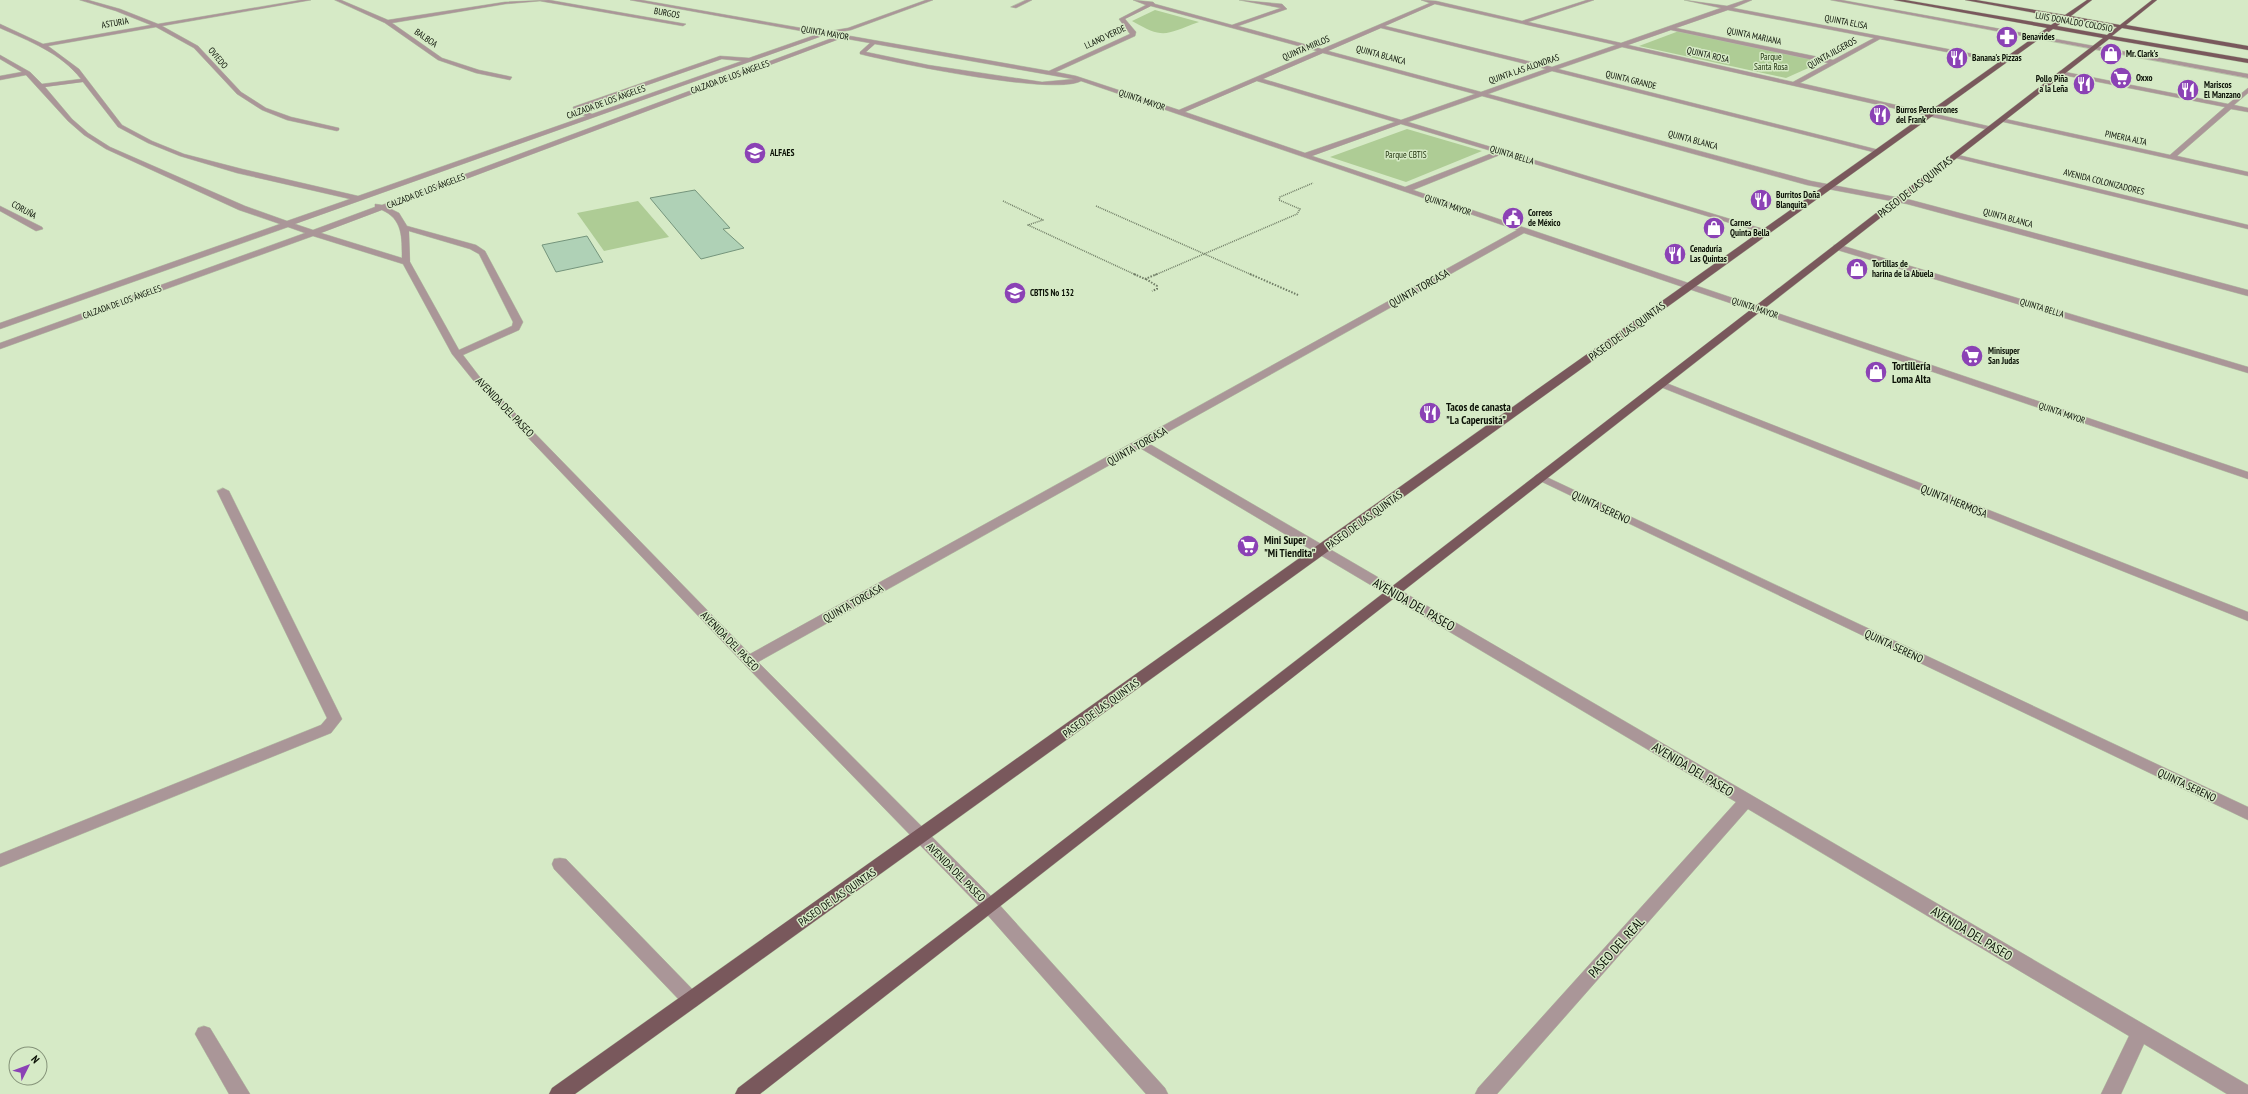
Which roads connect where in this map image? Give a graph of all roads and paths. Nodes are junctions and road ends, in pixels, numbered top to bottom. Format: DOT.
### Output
graph roads {
  1 [pos="82,0"];
  2 [pos="309,0"];
  3 [pos="337,0"];
  4 [pos="632,0"];
  5 [pos="931,0"];
  6 [pos="1030,0"];
  7 [pos="1135,0"];
  8 [pos="1159,0"];
  9 [pos="1241,0"];
  10 [pos="1423,0"];
  11 [pos="1441,0"];
  12 [pos="1592,0"];
  13 [pos="1686,0"];
  14 [pos="1750,0"];
  15 [pos="1833,0"];
  16 [pos="1896,0"];
  17 [pos="1967,0"];
  18 [pos="2090,0"];
  19 [pos="2156,0"];
  20 [pos="1435,3"];
  21 [pos="1150,4"];
  22 [pos="1959,4"];
  23 [pos="1014,7"];
  24 [pos="1726,8"];
  25 [pos="2065,17"];
  26 [pos="2060,21"];
  27 [pos="189,22"];
  28 [pos="386,22"];
  29 [pos="1521,22"];
  30 [pos="683,24"];
  31 [pos="156,25"];
  32 [pos="0,26"];
  33 [pos="1234,26"];
  34 [pos="1380,26"];
  35 [pos="2120,26"];
  36 [pos="2051,27"];
  37 [pos="1670,28"];
  38 [pos="849,29"];
  39 [pos="164,30"];
  40 [pos="2116,30"];
  41 [pos="16,32"];
  42 [pos="826,33"];
  43 [pos="0,35"];
  44 [pos="842,36"];
  45 [pos="1879,37"];
  46 [pos="2037,37"];
  47 [pos="2107,37"];
  48 [pos="874,42"];
  49 [pos="44,45"];
  50 [pos="1621,45"];
  51 [pos="2094,48"];
  52 [pos="2248,48"];
  53 [pos="52,50"];
  54 [pos="1323,50"];
  55 [pos="0,57"];
  56 [pos="750,60"];
  57 [pos="2003,61"];
  58 [pos="2248,61"];
  59 [pos="1834,62"];
  60 [pos="21,68"];
  61 [pos="1552,69"];
  62 [pos="0,72"];
  63 [pos="1050,72"];
  64 [pos="28,73"];
  65 [pos="2060,74"];
  66 [pos="2248,76"];
  67 [pos="0,78"];
  68 [pos="510,78"];
  69 [pos="1257,79"];
  70 [pos="84,80"];
  71 [pos="1085,81"];
  72 [pos="1794,84"];
  73 [pos="42,86"];
  74 [pos="2248,90"];
  75 [pos="1483,93"];
  76 [pos="2229,106"];
  77 [pos="2248,110"];
  78 [pos="1178,113"];
  79 [pos="1929,114"];
  80 [pos="593,116"];
  81 [pos="2001,120"];
  82 [pos="1402,122"];
  83 [pos="1990,128"];
  84 [pos="338,129"];
  85 [pos="1878,151"];
  86 [pos="1501,152"];
  87 [pos="1304,156"];
  88 [pos="1954,156"];
  89 [pos="2172,157"];
  90 [pos="1347,170"];
  91 [pos="2248,174"];
  92 [pos="1828,187"];
  93 [pos="1405,190"];
  94 [pos="359,199"];
  95 [pos="1898,200"];
  96 [pos="1003,201"];
  97 [pos="1096,206"];
  98 [pos="383,207"];
  99 [pos="0,208"];
  100 [pos="289,224"];
  101 [pos="2248,227"];
  102 [pos="406,228"];
  103 [pos="39,229"];
  104 [pos="1523,230"];
  105 [pos="1766,231"];
  106 [pos="313,234"];
  107 [pos="1836,247"];
  108 [pos="1206,253"];
  109 [pos="406,262"];
  110 [pos="1145,279"];
  111 [pos="1690,286"];
  112 [pos="1152,292"];
  113 [pos="2248,293"];
  114 [pos="1298,295"];
  115 [pos="1757,309"];
  116 [pos="0,326"];
  117 [pos="0,346"];
  118 [pos="457,354"];
  119 [pos="2248,370"];
  120 [pos="1661,384"];
  121 [pos="1141,444"];
  122 [pos="2248,476"];
  123 [pos="1540,477"];
  124 [pos="223,491"];
  125 [pos="1322,550"];
  126 [pos="1393,592"];
  127 [pos="2248,618"];
  128 [pos="749,661"];
  129 [pos="1746,800"];
  130 [pos="2248,814"];
  131 [pos="921,837"];
  132 [pos="0,861"];
  133 [pos="560,864"];
  134 [pos="990,906"];
  135 [pos="691,1000"];
  136 [pos="2140,1032"];
  137 [pos="204,1034"];
  138 [pos="240,1094"];
  139 [pos="559,1094"];
  140 [pos="745,1094"];
  141 [pos="1158,1094"];
  142 [pos="1485,1094"];
  143 [pos="2111,1094"];
  144 [pos="2245,1094"];
  1 -- 31 [label="street, OVIEDO"];
  2 -- 27 [label="street, ASTURIA"];
  3 -- 28 [label="street, BALBOA"];
  4 -- 42 [label="street, QUINTA MAYOR"];
  5 -- 38 [label="street, CALZADA DE LOS ÁNGELES"];
  6 -- 23 [label="street"];
  7 -- 21 [label="street, QUINTA BLANCA"];
  8 -- 21 [label="street, LLANO VERDE"];
  9 -- 33 [label="street"];
  10 -- 20 [label="street, QUINTA ROSA"];
  11 -- 20 [label="street, QUINTA MIRLOS"];
  12 -- 29 [label="street"];
  13 -- 24 [label="street, QUINTA ELISA"];
  14 -- 24 [label="street, QUINTA LAS ALONDRAS"];
  15 -- 46 [label="street"];
  16 -- 36 [label="main road, LUIS DONALDO COLOSIO"];
  17 -- 25 [label="main road, LUIS DONALDO COLOSIO"];
  18 -- 25 [label="main road, PASEO DE LAS QUINTAS"];
  19 -- 35 [label="main road, PASEO DE LAS QUINTAS"];
  20 -- 29 [label="street, QUINTA ROSA"];
  20 -- 34 [label="street, QUINTA MIRLOS"];
  21 -- 33 [label="street, QUINTA BLANCA"];
  21 -- 63 [label="street, LLANO VERDE"];
  22 -- 26 [label="main road"];
  24 -- 37 [label="street, QUINTA LAS ALONDRAS"];
  24 -- 45 [label="street, QUINTA ELISA"];
  25 -- 26 [label="main road, PASEO DE LAS QUINTAS"];
  25 -- 35 [label="main road, LUIS DONALDO COLOSIO"];
  26 -- 36 [label="main road, PASEO DE LAS QUINTAS"];
  26 -- 40 [label="main road"];
  27 -- 31 [label="street, ASTURIA"];
  27 -- 39 [label="street, ASTURIA"];
  28 -- 30 [label="street, BURGOS"];
  28 -- 68 [label="street, BALBOA"];
  29 -- 50 [label="street, QUINTA ROSA"];
  31 -- 39 [label="street, OVIEDO"];
  31 -- 49 [label="street, ASTURIA"];
  32 -- 41 [label="street"];
  33 -- 54 [label="street, QUINTA BLANCA"];
  34 -- 54 [label="street, QUINTA MIRLOS"];
  34 -- 61 [label="street, QUINTA GRANDE"];
  35 -- 40 [label="main road, PASEO DE LAS QUINTAS"];
  35 -- 52 [label="main road, LUIS DONALDO COLOSIO"];
  36 -- 46 [label="main road, PASEO DE LAS QUINTAS"];
  36 -- 47 [label="main road, LUIS DONALDO COLOSIO"];
  37 -- 50 [label="street, QUINTA LAS ALONDRAS"];
  37 -- 59 [label="street, QUINTA MARIANA"];
  38 -- 42 [label="street, CALZADA DE LOS ÁNGELES"];
  38 -- 44 [label="street, CALZADA DE LOS ÁNGELES"];
  39 -- 53 [label="street, ASTURIA"];
  39 -- 84 [label="street, OVIEDO"];
  40 -- 47 [label="main road, PASEO DE LAS QUINTAS"];
  41 -- 43 [label="street"];
  41 -- 49 [label="street"];
  42 -- 44 [label="street, QUINTA MAYOR"];
  42 -- 56 [label="street, CALZADA DE LOS ÁNGELES"];
  44 -- 48 [label="street, QUINTA MAYOR"];
  44 -- 98 [label="street, CALZADA DE LOS ÁNGELES"];
  45 -- 57 [label="street, QUINTA ELISA"];
  45 -- 59 [label="street, QUINTA JILGEROS"];
  46 -- 51 [label="street"];
  46 -- 57 [label="main road, PASEO DE LAS QUINTAS"];
  47 -- 51 [label="main road, PASEO DE LAS QUINTAS"];
  47 -- 58 [label="main road, LUIS DONALDO COLOSIO"];
  48 -- 63 [label="street, QUINTA MAYOR"];
  48 -- 71 [label="street"];
  49 -- 53 [label="street"];
  50 -- 61 [label="street, QUINTA LAS ALONDRAS"];
  50 -- 72 [label="street, QUINTA ROSA"];
  51 -- 65 [label="main road, PASEO DE LAS QUINTAS"];
  51 -- 66 [label="street"];
  53 -- 70 [label="street"];
  54 -- 69 [label="street, QUINTA MIRLOS"];
  54 -- 75 [label="street, QUINTA BLANCA"];
  55 -- 60 [label="street"];
  56 -- 80 [label="street, CALZADA DE LOS ÁNGELES"];
  56 -- 80 [label="street"];
  57 -- 79 [label="main road, PASEO DE LAS QUINTAS"];
  59 -- 72 [label="street, QUINTA JILGEROS"];
  60 -- 62 [label="street"];
  60 -- 64 [label="street"];
  61 -- 75 [label="street, QUINTA LAS ALONDRAS"];
  61 -- 85 [label="street, QUINTA GRANDE"];
  63 -- 71 [label="street, QUINTA MAYOR"];
  64 -- 67 [label="street"];
  64 -- 73 [label="street"];
  65 -- 76 [label="street"];
  65 -- 81 [label="main road, PASEO DE LAS QUINTAS"];
  69 -- 78 [label="street, QUINTA MIRLOS"];
  69 -- 82 [label="street, QUINTA BELLA"];
  70 -- 73 [label="street"];
  70 -- 94 [label="street"];
  71 -- 78 [label="street, QUINTA MAYOR"];
  72 -- 79 [label="street, QUINTA ROSA"];
  73 -- 100 [label="street"];
  74 -- 76 [label="street"];
  75 -- 82 [label="street, QUINTA LAS ALONDRAS"];
  75 -- 92 [label="street, QUINTA BLANCA"];
  76 -- 77 [label="street"];
  76 -- 89 [label="street"];
  78 -- 87 [label="street, QUINTA MAYOR"];
  79 -- 83 [label="street, QUINTA ROSA"];
  79 -- 85 [label="main road, PASEO DE LAS QUINTAS"];
  80 -- 94 [label="street, CALZADA DE LOS ÁNGELES"];
  81 -- 83 [label="main road, PASEO DE LAS QUINTAS"];
  81 -- 89 [label="street, PIMERIA ALTA"];
  82 -- 86 [label="street, QUINTA BELLA"];
  82 -- 87 [label="street, QUINTA LAS ALONDRAS"];
  83 -- 88 [label="main road, PASEO DE LAS QUINTAS"];
  85 -- 92 [label="main road, PASEO DE LAS QUINTAS"];
  86 -- 93 [label="street"];
  86 -- 105 [label="street, QUINTA BELLA"];
  87 -- 90 [label="street, QUINTA MAYOR"];
  88 -- 95 [label="main road, PASEO DE LAS QUINTAS"];
  88 -- 101 [label="street, AVENIDA COLONIZADORES"];
  89 -- 91 [label="street, PIMERIA ALTA"];
  90 -- 93 [label="street, QUINTA MAYOR"];
  90 -- 108 [label="path"];
  92 -- 95 [label="street, QUINTA BLANCA"];
  92 -- 105 [label="main road, PASEO DE LAS QUINTAS"];
  93 -- 104 [label="street, QUINTA MAYOR"];
  94 -- 98 [label="street"];
  94 -- 100 [label="street, CALZADA DE LOS ÁNGELES"];
  95 -- 107 [label="main road, PASEO DE LAS QUINTAS"];
  95 -- 113 [label="street, QUINTA BLANCA"];
  96 -- 110 [label="path"];
  97 -- 108 [label="path"];
  98 -- 102 [label="street"];
  98 -- 106 [label="street, CALZADA DE LOS ÁNGELES"];
  99 -- 103 [label="street, CORUÑA"];
  100 -- 106 [label="street"];
  100 -- 116 [label="street, CALZADA DE LOS ÁNGELES"];
  102 -- 109 [label="street"];
  102 -- 118 [label="street"];
  104 -- 111 [label="street, QUINTA MAYOR"];
  104 -- 121 [label="street, QUINTA TORCASA"];
  105 -- 111 [label="main road, PASEO DE LAS QUINTAS"];
  106 -- 109 [label="street"];
  106 -- 117 [label="street, CALZADA DE LOS ÁNGELES"];
  107 -- 115 [label="main road, PASEO DE LAS QUINTAS"];
  107 -- 119 [label="street, QUINTA BELLA"];
  108 -- 110 [label="path"];
  108 -- 114 [label="path"];
  109 -- 118 [label="street, AVENIDA DEL PASEO"];
  110 -- 112 [label="path"];
  111 -- 115 [label="street, QUINTA MAYOR"];
  111 -- 125 [label="main road, PASEO DE LAS QUINTAS"];
  115 -- 120 [label="main road, PASEO DE LAS QUINTAS"];
  115 -- 122 [label="street, QUINTA MAYOR"];
  118 -- 128 [label="street, AVENIDA DEL PASEO"];
  120 -- 123 [label="main road, PASEO DE LAS QUINTAS"];
  120 -- 127 [label="street, QUINTA HERMOSA"];
  121 -- 125 [label="street, AVENIDA DEL PASEO"];
  121 -- 128 [label="street, QUINTA TORCASA"];
  123 -- 126 [label="main road, PASEO DE LAS QUINTAS"];
  123 -- 130 [label="street, QUINTA SERENO"];
  124 -- 132 [label="street"];
  125 -- 126 [label="street, AVENIDA DEL PASEO"];
  125 -- 131 [label="main road, PASEO DE LAS QUINTAS"];
  126 -- 129 [label="street, AVENIDA DEL PASEO"];
  126 -- 134 [label="main road, PASEO DE LAS QUINTAS"];
  128 -- 131 [label="street, AVENIDA DEL PASEO"];
  129 -- 136 [label="street, AVENIDA DEL PASEO"];
  129 -- 142 [label="street, PASEO DEL REAL"];
  131 -- 134 [label="street, AVENIDA DEL PASEO"];
  131 -- 135 [label="main road, PASEO DE LAS QUINTAS"];
  133 -- 135 [label="street"];
  134 -- 140 [label="main road, PASEO DE LAS QUINTAS"];
  134 -- 141 [label="street, AVENIDA DEL PASEO"];
  135 -- 139 [label="main road, PASEO DE LAS QUINTAS"];
  136 -- 143 [label="street"];
  136 -- 144 [label="street, AVENIDA DEL PASEO"];
  137 -- 138 [label="street"];
}
